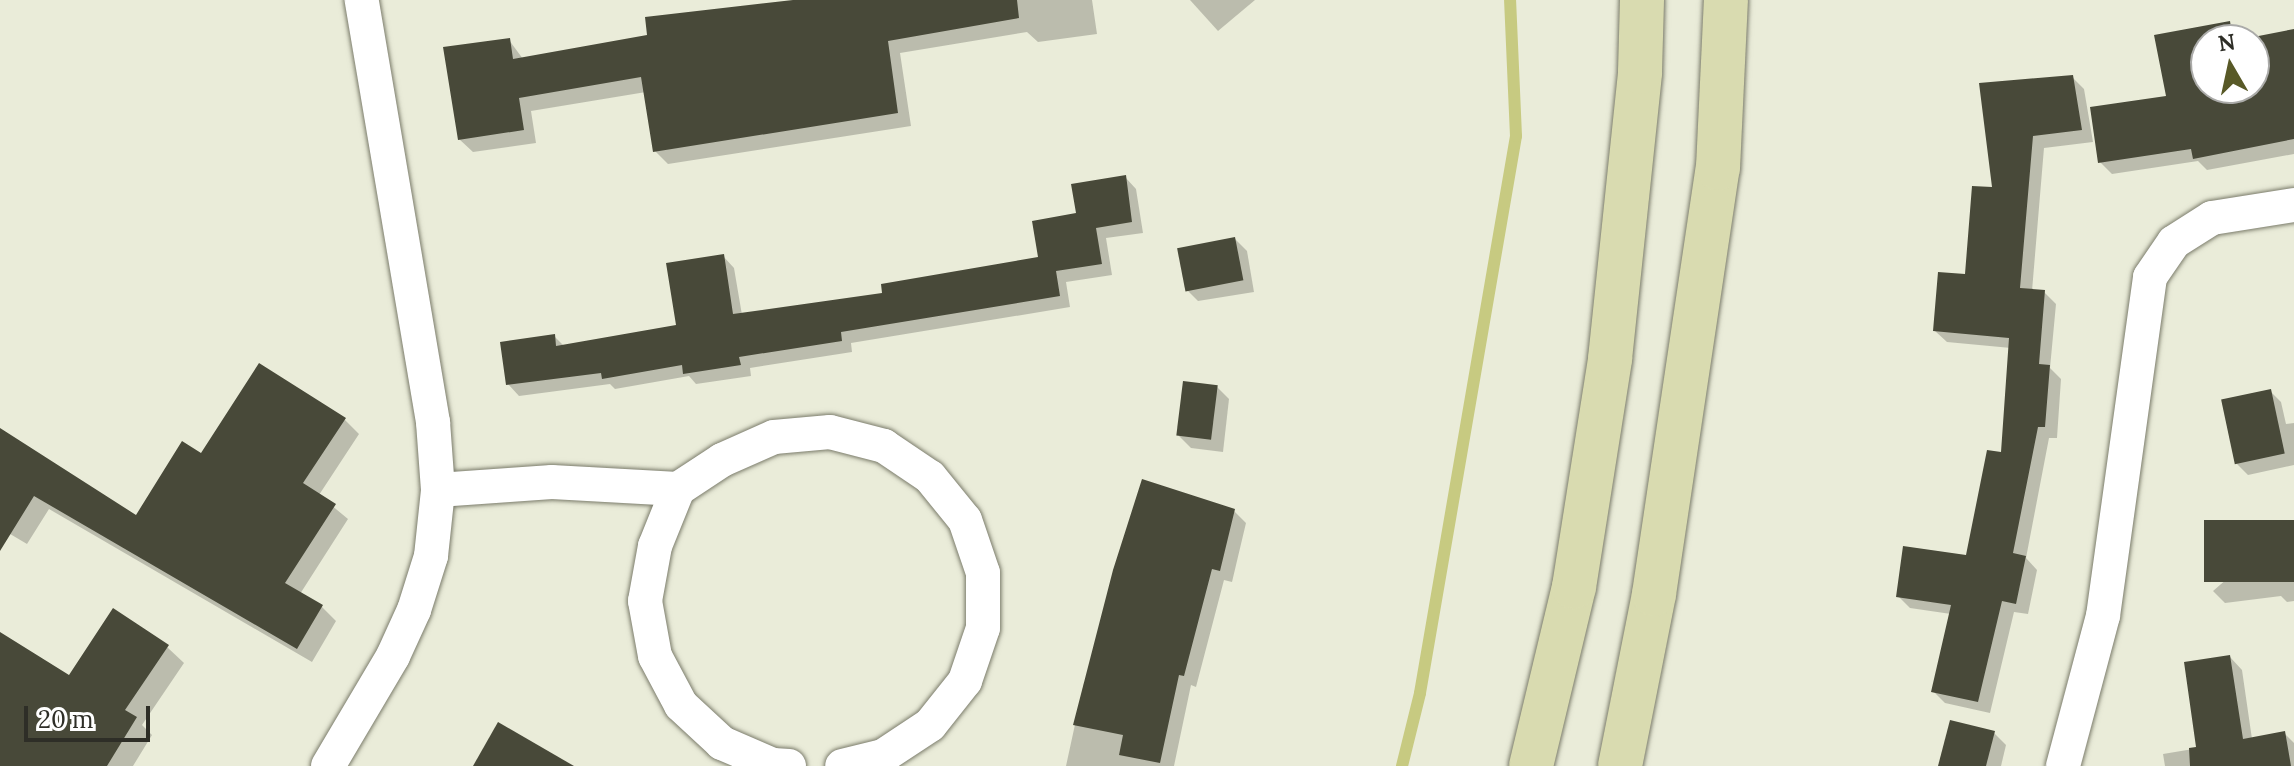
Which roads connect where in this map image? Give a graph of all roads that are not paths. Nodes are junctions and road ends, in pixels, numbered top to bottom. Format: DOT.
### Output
graph roads {
  1 [pos="362,0"];
  2 [pos="1642,0"];
  3 [pos="1726,0"];
  4 [pos="2294,205"];
  5 [pos="678,489"];
  6 [pos="438,490"];
  7 [pos="328,766"];
  8 [pos="789,766"];
  9 [pos="842,766"];
  10 [pos="1531,766"];
  11 [pos="1620,766"];
  12 [pos="2063,766"];
  1 -- 6 [label="street"];
  2 -- 10 [label="main road"];
  3 -- 11 [label="main road"];
  4 -- 12 [label="street"];
  5 -- 6 [label="street"];
  5 -- 8 [label="street"];
  5 -- 9 [label="street"];
  6 -- 7 [label="street"];
}
